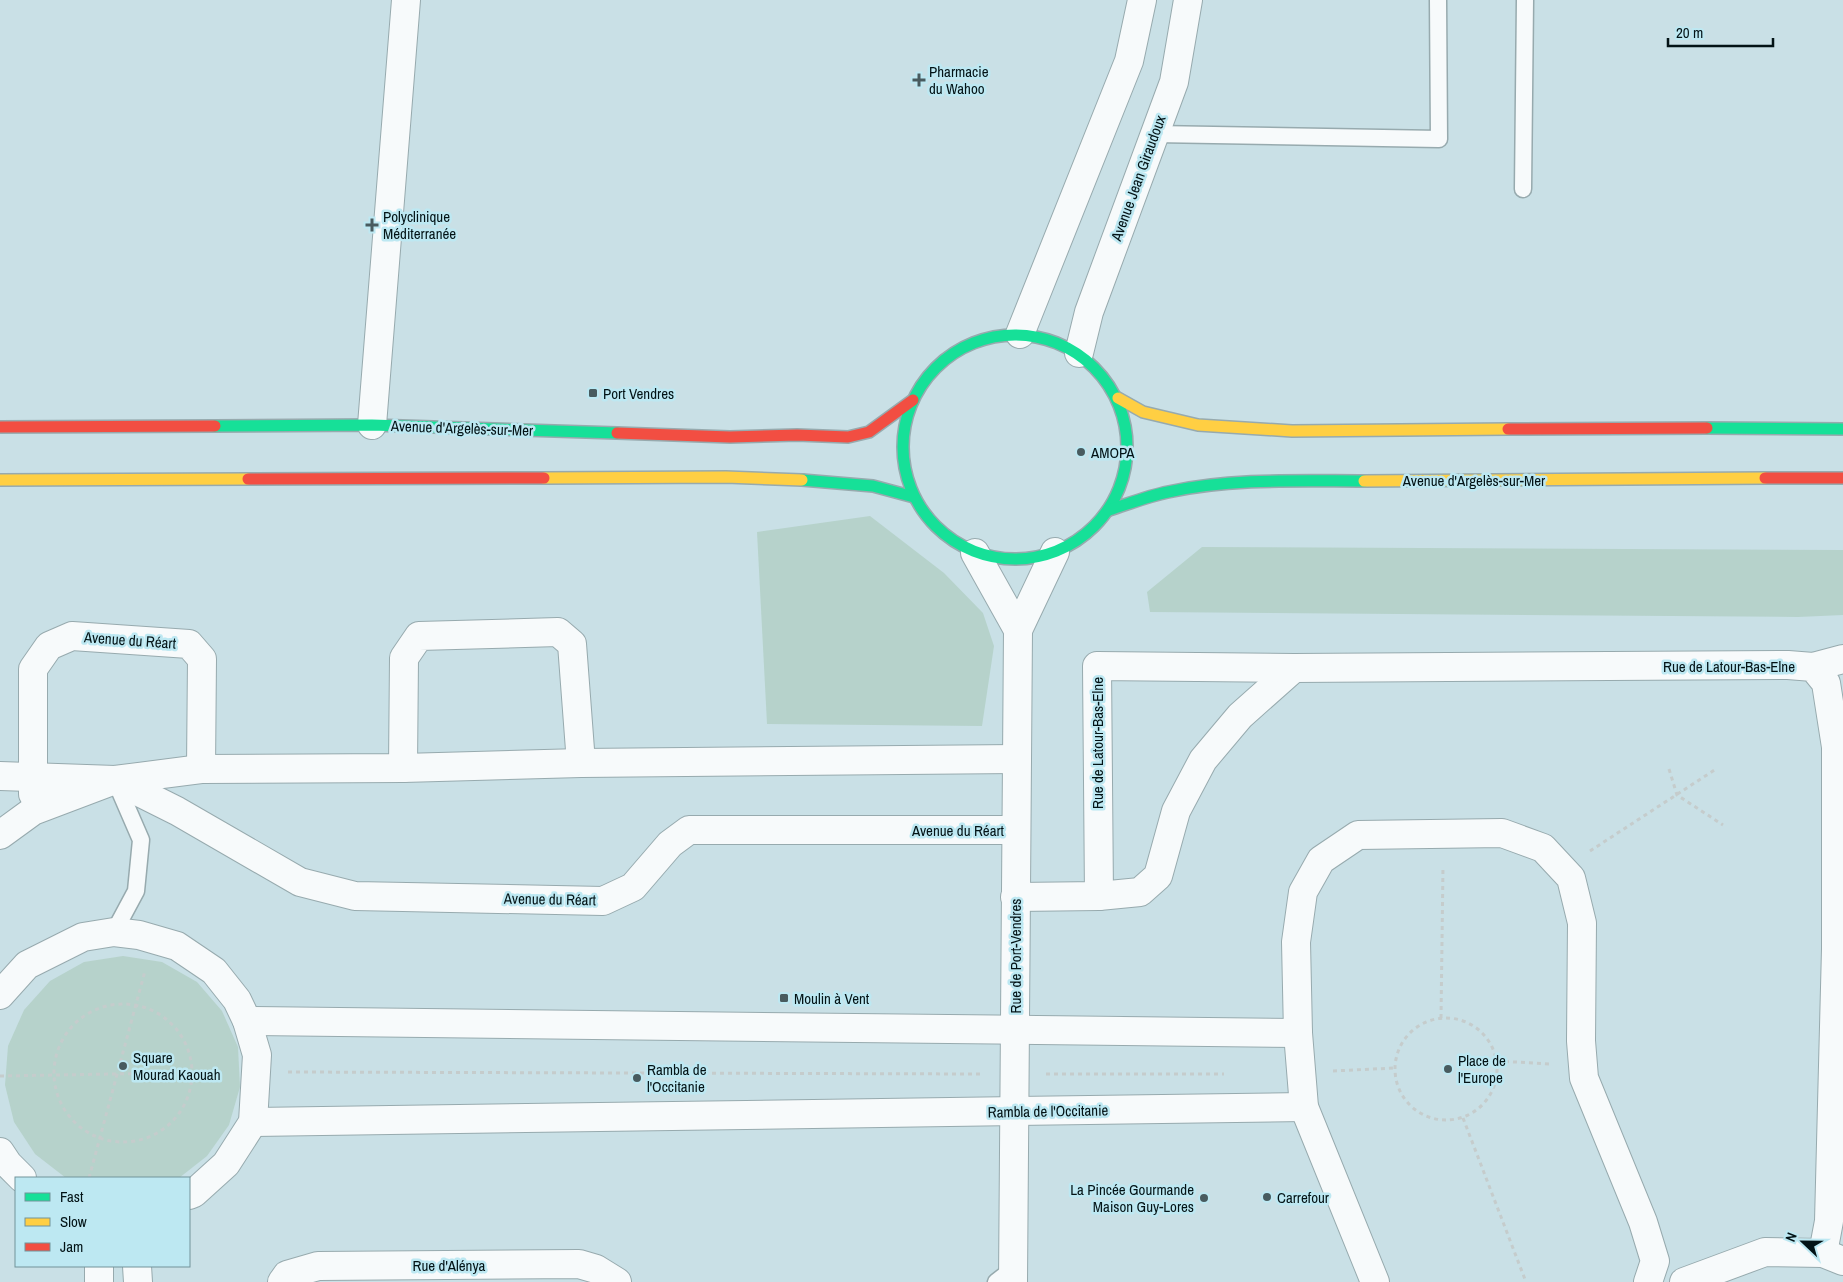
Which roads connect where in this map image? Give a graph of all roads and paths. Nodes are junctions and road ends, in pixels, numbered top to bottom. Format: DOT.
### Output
graph roads {
  1 [pos="406,0"];
  2 [pos="1142,0"];
  3 [pos="1188,0"];
  4 [pos="1438,0"];
  5 [pos="1525,0"];
  6 [pos="1155,134"];
  7 [pos="1523,189"];
  8 [pos="1020,334"];
  9 [pos="1079,354"];
  10 [pos="1118,398"];
  11 [pos="913,400"];
  12 [pos="372,424"];
  13 [pos="0,427"];
  14 [pos="1843,429"];
  15 [pos="1843,478"];
  16 [pos="0,480"];
  17 [pos="914,497"];
  18 [pos="1109,510"];
  19 [pos="1055,552"];
  20 [pos="975,553"];
  21 [pos="1018,630"];
  22 [pos="1843,659"];
  23 [pos="1294,668"];
  24 [pos="1813,668"];
  25 [pos="1017,759"];
  26 [pos="581,763"];
  27 [pos="403,768"];
  28 [pos="201,769"];
  29 [pos="1669,769"];
  30 [pos="1716,769"];
  31 [pos="0,776"];
  32 [pos="34,777"];
  33 [pos="115,780"];
  34 [pos="1677,795"];
  35 [pos="33,810"];
  36 [pos="1723,825"];
  37 [pos="1016,830"];
  38 [pos="1444,834"];
  39 [pos="0,835"];
  40 [pos="1562,869"];
  41 [pos="1099,896"];
  42 [pos="1016,898"];
  43 [pos="114,932"];
  44 [pos="154,939"];
  45 [pos="1839,950"];
  46 [pos="0,995"];
  47 [pos="136,1005"];
  48 [pos="1441,1018"];
  49 [pos="247,1021"];
  50 [pos="1015,1029"];
  51 [pos="1298,1033"];
  52 [pos="1497,1061"];
  53 [pos="1583,1065"];
  54 [pos="1394,1068"];
  55 [pos="255,1072"];
  56 [pos="192,1073"];
  57 [pos="1301,1073"];
  58 [pos="116,1074"];
  59 [pos="1014,1074"];
  60 [pos="1233,1074"];
  61 [pos="54,1075"];
  62 [pos="0,1076"];
  63 [pos="1304,1107"];
  64 [pos="1014,1111"];
  65 [pos="1463,1118"];
  66 [pos="253,1122"];
  67 [pos="100,1138"];
  68 [pos="0,1152"];
  69 [pos="21,1177"];
  70 [pos="89,1177"];
  71 [pos="190,1195"];
  72 [pos="1833,1257"];
  73 [pos="99,1267"];
  74 [pos="137,1267"];
  75 [pos="1007,1278"];
  76 [pos="99,1282"];
  77 [pos="138,1282"];
  78 [pos="282,1282"];
  79 [pos="617,1282"];
  80 [pos="1375,1282"];
  81 [pos="1526,1282"];
  82 [pos="1648,1282"];
  83 [pos="1684,1282"];
  1 -- 12 [label="street"];
  2 -- 8 [label="street"];
  3 -- 6 [label="street, Avenue Jean Giraudoux"];
  4 -- 6 [label="lane"];
  5 -- 7 [label="lane"];
  6 -- 9 [label="street, Avenue Jean Giraudoux"];
  8 -- 9 [label="main road"];
  8 -- 11 [label="main road"];
  9 -- 10 [label="main road"];
  10 -- 14 [label="main road"];
  10 -- 18 [label="main road"];
  11 -- 12 [label="main road, Avenue d'Argelès-sur-Mer"];
  11 -- 17 [label="main road"];
  12 -- 13 [label="main road, Avenue d'Argelès-sur-Mer"];
  15 -- 18 [label="main road, Avenue d'Argelès-sur-Mer"];
  16 -- 17 [label="main road"];
  17 -- 20 [label="main road"];
  18 -- 19 [label="main road"];
  19 -- 20 [label="main road"];
  19 -- 21 [label="street, Rue de Port-Vendres"];
  20 -- 21 [label="street, Rue de Port-Vendres"];
  21 -- 25 [label="street, Rue de Port-Vendres"];
  22 -- 24 [label="street"];
  23 -- 24 [label="street, Rue de Latour-Bas-Elne"];
  23 -- 41 [label="street"];
  23 -- 41 [label="street, Rue de Latour-Bas-Elne"];
  24 -- 45 [label="street, Rue de Latour-Bas-Elne"];
  25 -- 26 [label="street, Avenue du Réart"];
  25 -- 37 [label="street, Rue de Port-Vendres"];
  26 -- 27 [label="street, Avenue du Réart"];
  26 -- 27 [label="street"];
  27 -- 28 [label="street, Avenue du Réart"];
  28 -- 32 [label="street, Avenue du Réart"];
  28 -- 33 [label="street, Avenue du Réart"];
  29 -- 34 [label="path"];
  30 -- 34 [label="path"];
  31 -- 32 [label="street, Avenue du Réart"];
  32 -- 33 [label="street, Avenue du Réart"];
  32 -- 35 [label="street, Avenue du Réart"];
  33 -- 35 [label="street, Avenue du Réart"];
  33 -- 37 [label="street, Avenue du Réart"];
  33 -- 43 [label="lane"];
  34 -- 36 [label="path"];
  34 -- 40 [label="path"];
  35 -- 39 [label="street, Avenue du Réart"];
  37 -- 42 [label="street, Rue de Port-Vendres"];
  38 -- 40 [label="street"];
  38 -- 48 [label="path"];
  38 -- 51 [label="street"];
  40 -- 53 [label="street"];
  41 -- 42 [label="street"];
  42 -- 50 [label="street, Rue de Port-Vendres"];
  43 -- 44 [label="street"];
  43 -- 46 [label="street"];
  44 -- 47 [label="path"];
  44 -- 49 [label="street"];
  45 -- 72 [label="street, Rue de Latour-Bas-Elne"];
  47 -- 56 [label="path"];
  47 -- 58 [label="path"];
  47 -- 61 [label="path"];
  48 -- 52 [label="path"];
  48 -- 54 [label="path"];
  49 -- 50 [label="street"];
  49 -- 55 [label="street"];
  50 -- 51 [label="street"];
  50 -- 59 [label="street, Rue de Port-Vendres"];
  51 -- 57 [label="street"];
  52 -- 53 [label="path"];
  52 -- 65 [label="path"];
  53 -- 82 [label="street"];
  54 -- 57 [label="path"];
  54 -- 65 [label="path"];
  55 -- 56 [label="path"];
  55 -- 59 [label="path"];
  55 -- 66 [label="street"];
  56 -- 58 [label="path"];
  56 -- 67 [label="path"];
  57 -- 63 [label="street"];
  58 -- 61 [label="path"];
  58 -- 67 [label="path"];
  59 -- 60 [label="path"];
  59 -- 64 [label="street, Rue de Port-Vendres"];
  61 -- 62 [label="path"];
  61 -- 67 [label="path"];
  63 -- 64 [label="street, Rambla de l'Occitanie"];
  63 -- 80 [label="street"];
  64 -- 66 [label="street, Rambla de l'Occitanie"];
  64 -- 75 [label="street, Rue de Port-Vendres"];
  65 -- 81 [label="path"];
  66 -- 71 [label="street"];
  67 -- 70 [label="path"];
  68 -- 69 [label="street"];
  72 -- 83 [label="street"];
  73 -- 76 [label="street"];
  74 -- 77 [label="street"];
  78 -- 79 [label="street, Rue d'Alénya"];
}
